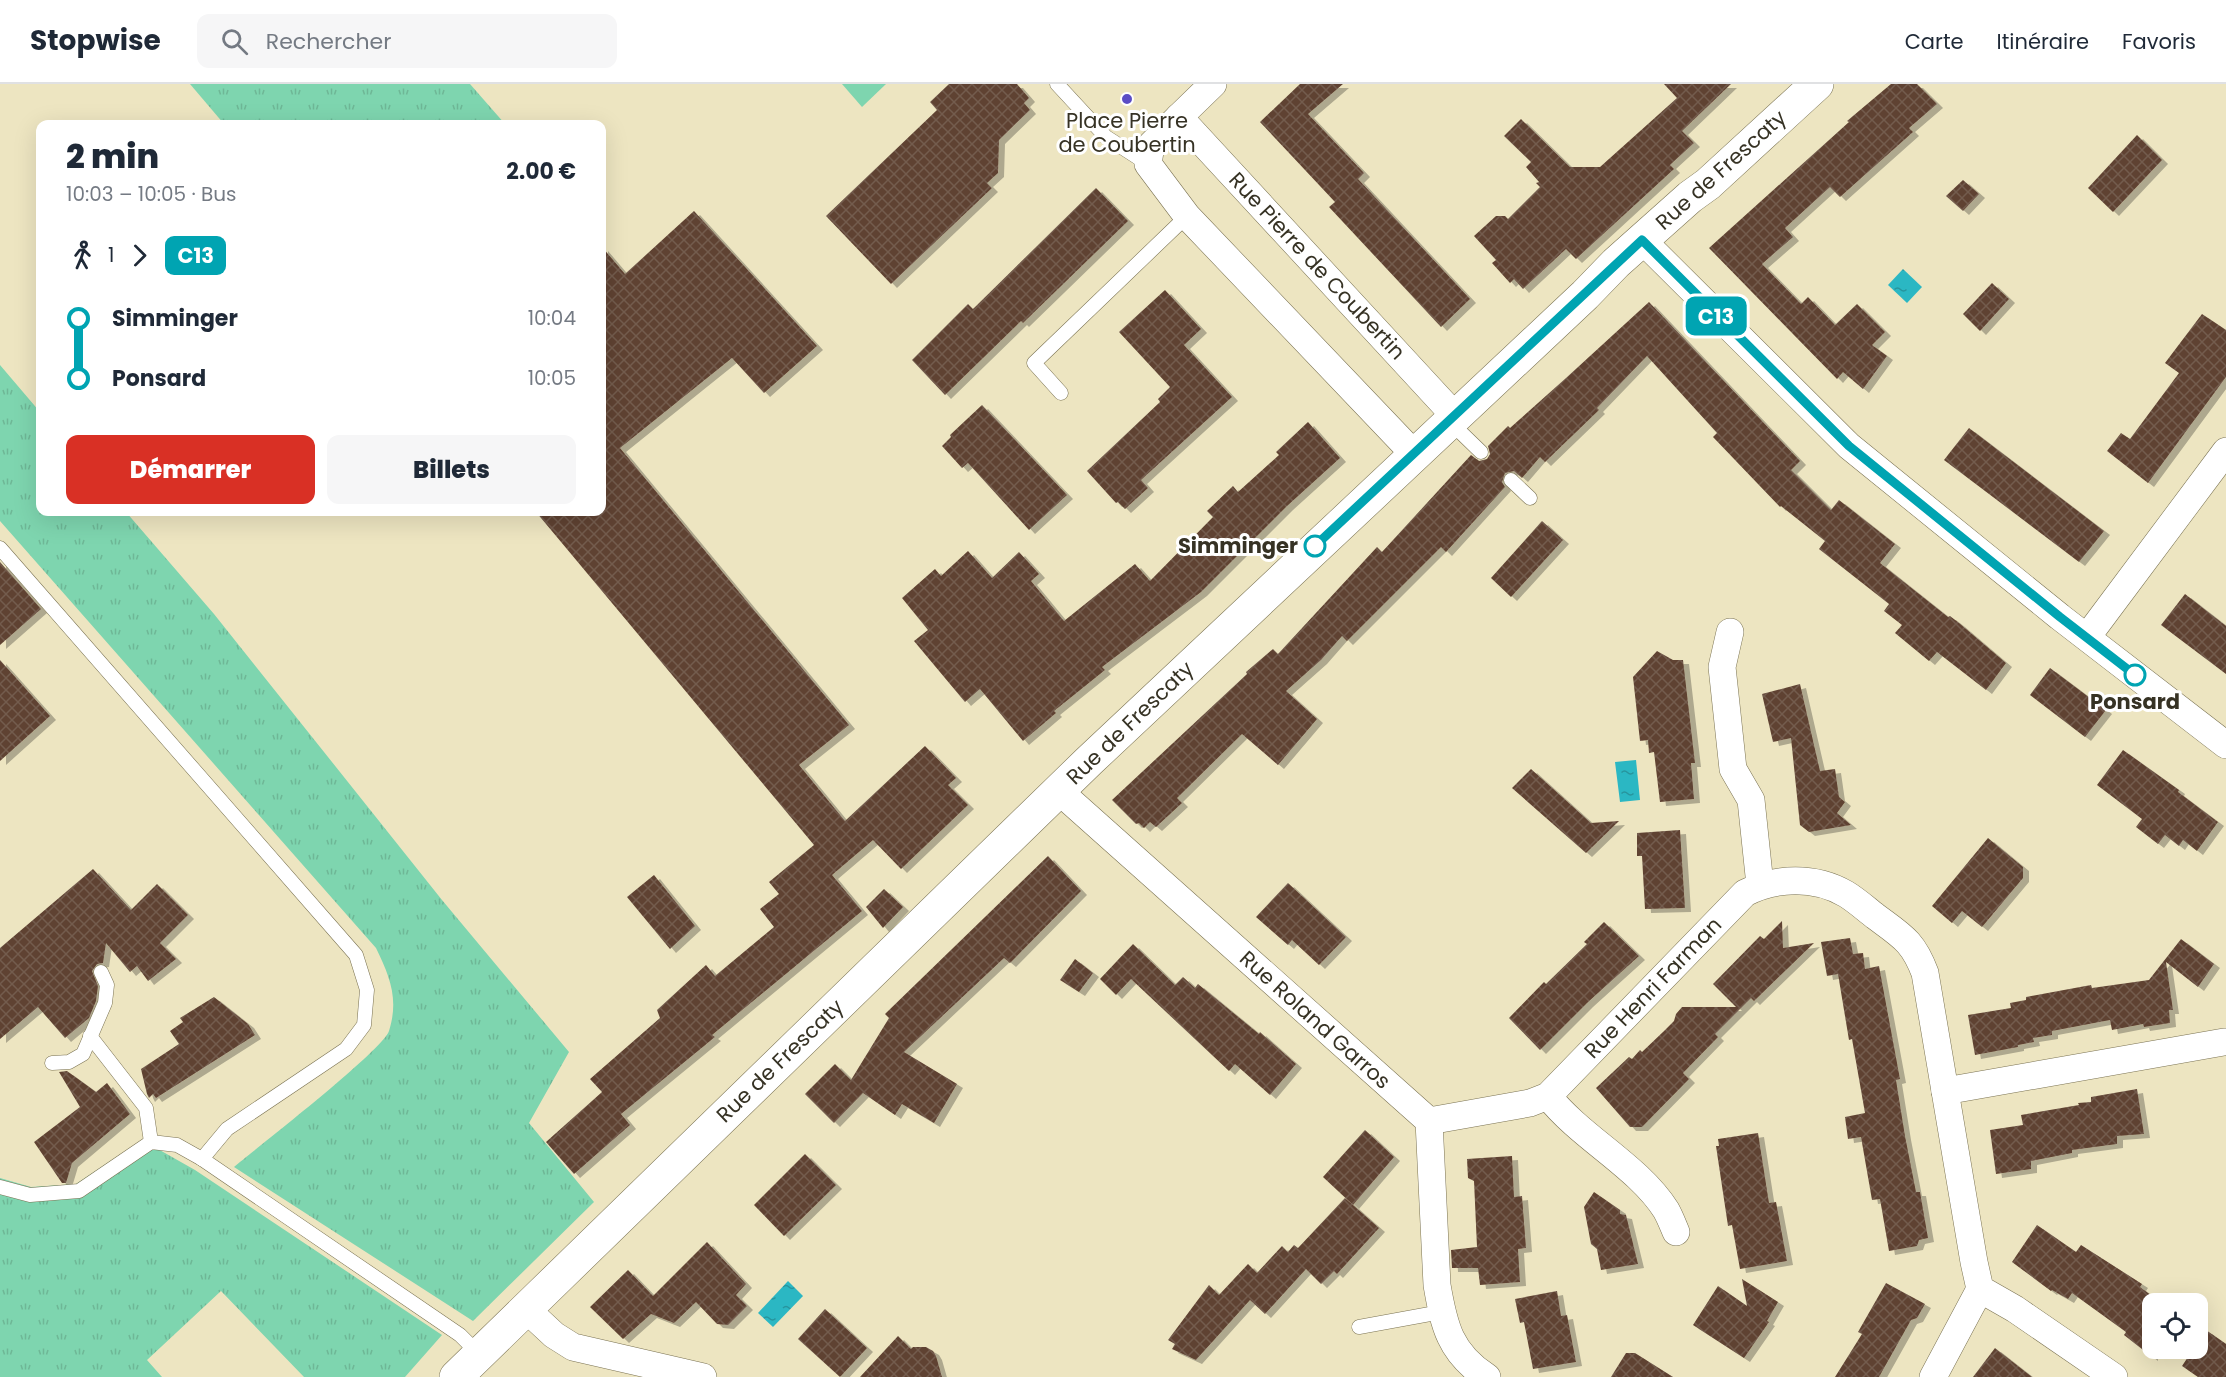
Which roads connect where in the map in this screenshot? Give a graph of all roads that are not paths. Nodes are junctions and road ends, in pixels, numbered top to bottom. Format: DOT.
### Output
graph roads {
  1 [pos="1056,84"];
  2 [pos="1213,84"];
  3 [pos="1817,84"];
  4 [pos="1179,117"];
  5 [pos="1148,164"];
  6 [pos="1187,216"];
  7 [pos="1642,240"];
  8 [pos="1061,393"];
  9 [pos="1452,418"];
  10 [pos="2226,451"];
  11 [pos="1481,452"];
  12 [pos="1414,454"];
  13 [pos="1511,480"];
  14 [pos="1530,498"];
  15 [pos="0,548"];
  16 [pos="1730,632"];
  17 [pos="2087,637"];
  18 [pos="2226,745"];
  19 [pos="1059,791"];
  20 [pos="1761,885"];
  21 [pos="101,972"];
  22 [pos="90,1036"];
  23 [pos="2224,1042"];
  24 [pos="52,1063"];
  25 [pos="1945,1091"];
  26 [pos="1548,1096"];
  27 [pos="1429,1121"];
  28 [pos="151,1142"];
  29 [pos="202,1159"];
  30 [pos="0,1187"];
  31 [pos="1676,1232"];
  32 [pos="1980,1289"];
  33 [pos="526,1309"];
  34 [pos="1441,1312"];
  35 [pos="1359,1327"];
  36 [pos="479,1354"];
  37 [pos="456,1377"];
  38 [pos="703,1377"];
  39 [pos="1487,1377"];
  40 [pos="1933,1377"];
  41 [pos="2114,1377"];
  1 -- 5 [label="lane"];
  2 -- 4 [label="street"];
  3 -- 7 [label="street, Rue de Frescaty"];
  4 -- 5 [label="street"];
  4 -- 9 [label="street, Rue Pierre de Coubertin"];
  5 -- 6 [label="street"];
  6 -- 8 [label="lane"];
  6 -- 12 [label="street"];
  7 -- 9 [label="street, Rue de Frescaty"];
  7 -- 17 [label="street"];
  9 -- 11 [label="lane"];
  9 -- 12 [label="street, Rue de Frescaty"];
  10 -- 17 [label="street"];
  12 -- 19 [label="street, Rue de Frescaty"];
  13 -- 14 [label="lane"];
  15 -- 29 [label="lane"];
  16 -- 20 [label="street"];
  17 -- 18 [label="street"];
  19 -- 27 [label="street, Rue Roland Garros"];
  19 -- 33 [label="street, Rue de Frescaty"];
  20 -- 25 [label="street, Rue Henri Farman"];
  20 -- 26 [label="street, Rue Henri Farman"];
  21 -- 22 [label="lane"];
  22 -- 24 [label="lane"];
  22 -- 28 [label="lane"];
  23 -- 25 [label="street"];
  25 -- 32 [label="street, Rue Henri Farman"];
  26 -- 27 [label="street, Rue Henri Farman"];
  26 -- 31 [label="street"];
  27 -- 34 [label="street"];
  28 -- 29 [label="lane"];
  28 -- 30 [label="lane"];
  29 -- 36 [label="lane"];
  32 -- 40 [label="street"];
  32 -- 41 [label="street"];
  33 -- 36 [label="street, Rue de Frescaty"];
  33 -- 38 [label="street"];
  34 -- 35 [label="lane"];
  34 -- 39 [label="street"];
  36 -- 37 [label="street, Rue de Frescaty"];
}
